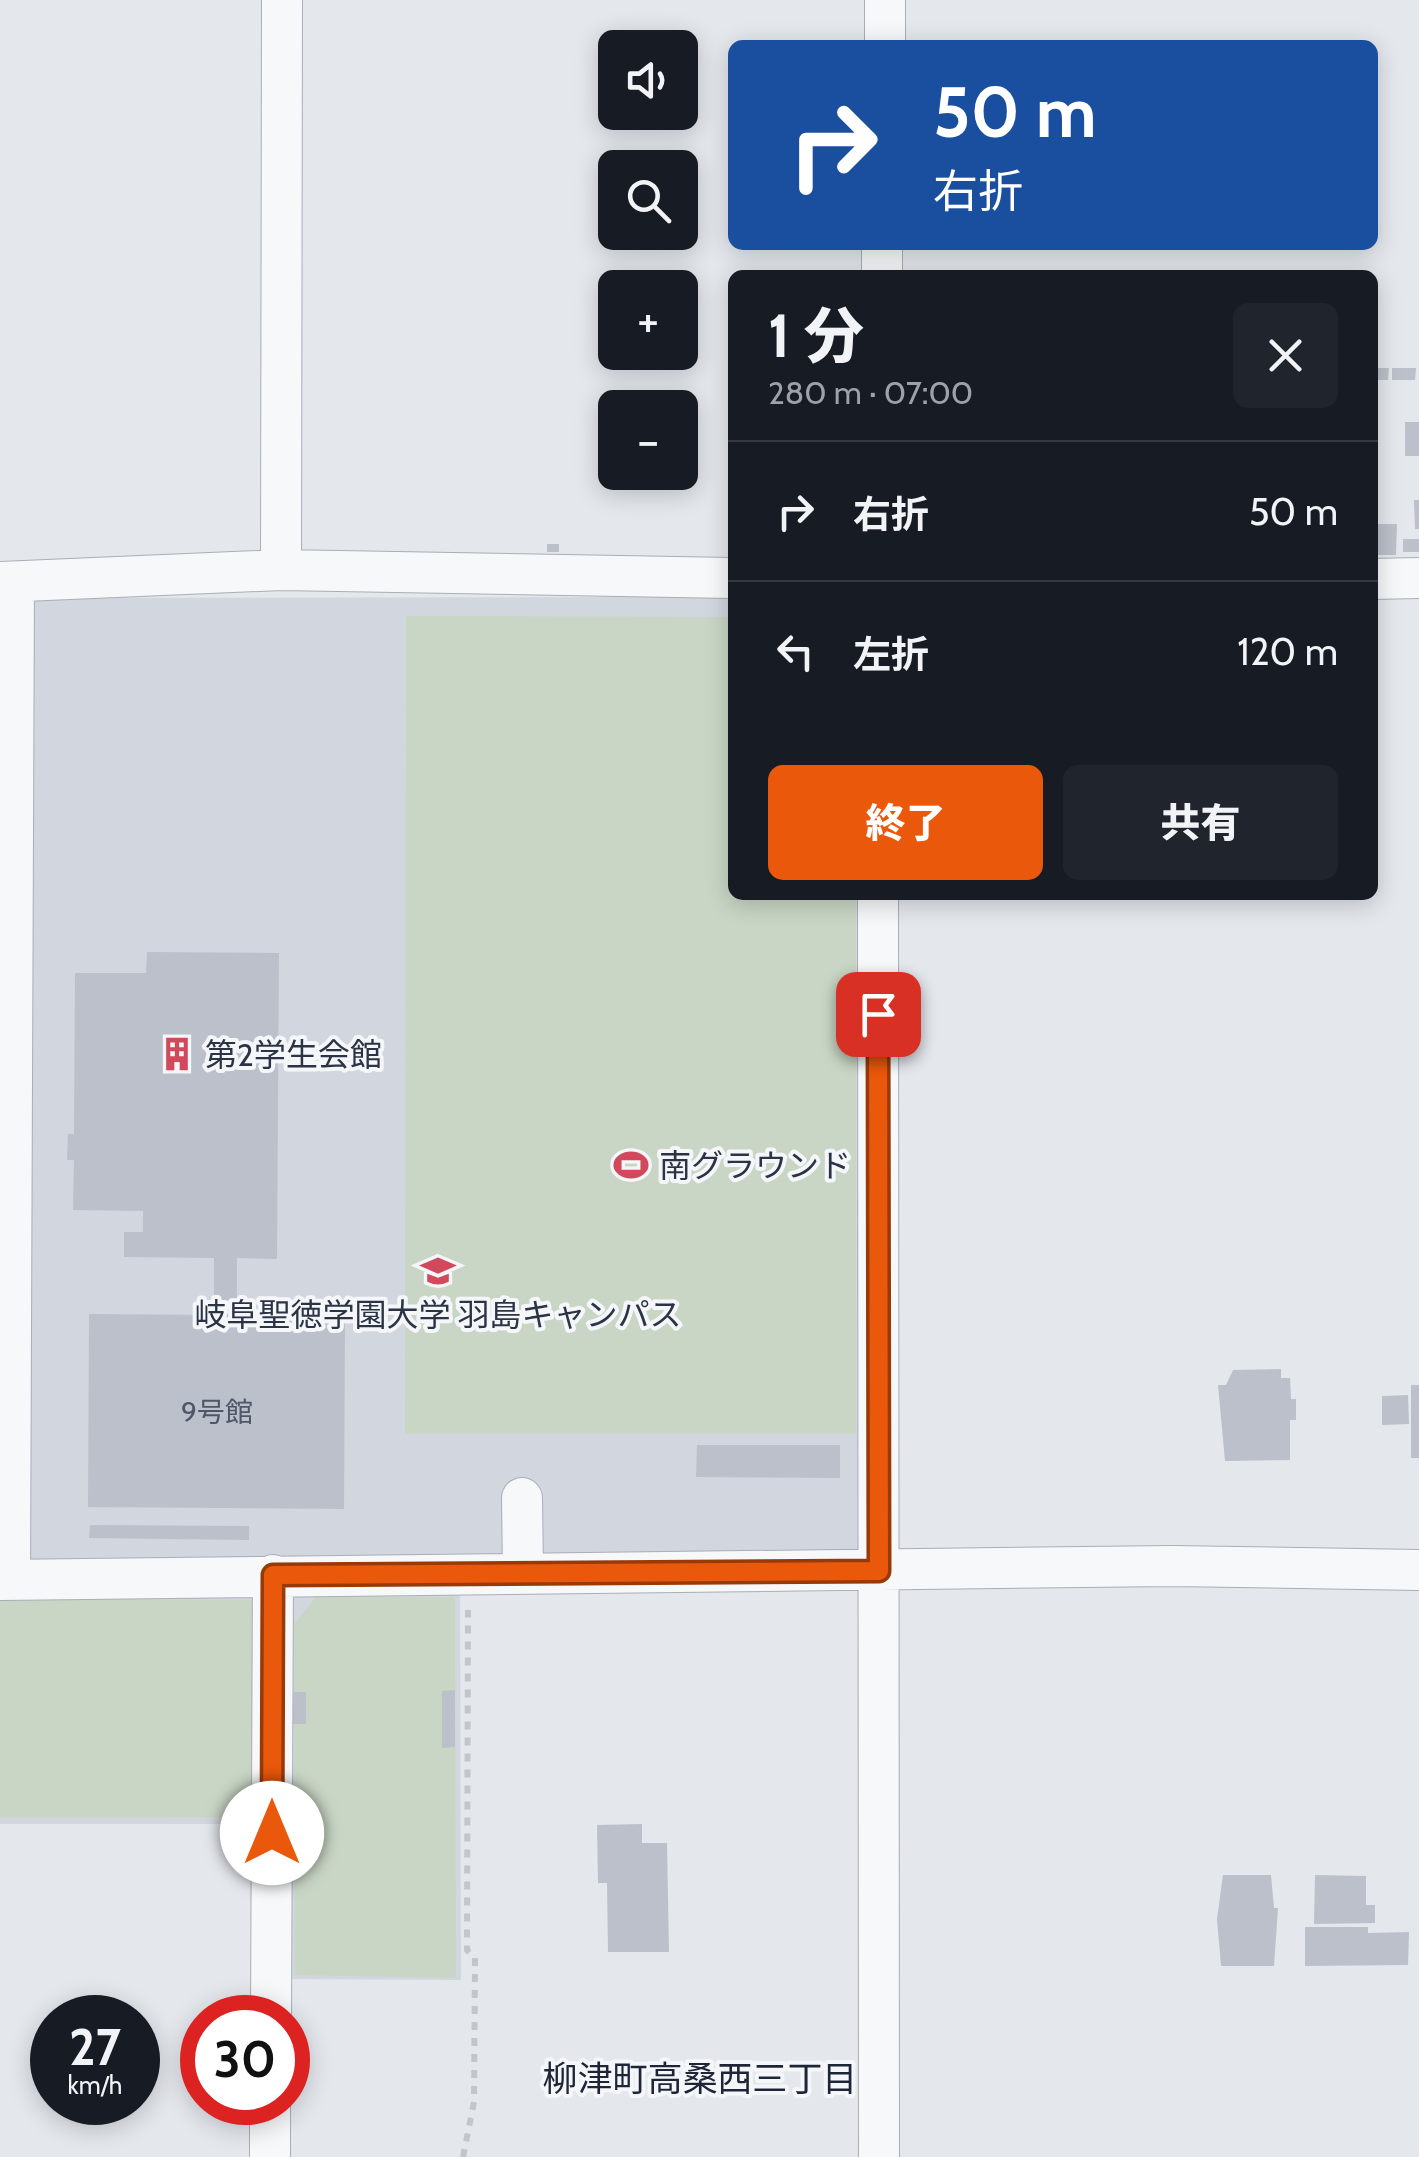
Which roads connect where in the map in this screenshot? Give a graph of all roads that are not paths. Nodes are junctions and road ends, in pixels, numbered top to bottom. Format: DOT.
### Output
graph roads {
  1 [pos="282,0"];
  2 [pos="886,0"];
  3 [pos="885,40"];
  4 [pos="281,570"];
  5 [pos="728,578"];
  6 [pos="1378,578"];
  7 [pos="1419,578"];
  8 [pos="7,582"];
  9 [pos="878,900"];
  10 [pos="522,1498"];
  11 [pos="1419,1570"];
  12 [pos="879,1571"];
  13 [pos="523,1572"];
  14 [pos="273,1575"];
  15 [pos="5,1580"];
  16 [pos="271,1995"];
  17 [pos="270,2125"];
  18 [pos="270,2157"];
  19 [pos="879,2157"];
  1 -- 4 [label="street"];
  2 -- 3 [label="street"];
  4 -- 5 [label="street"];
  4 -- 8 [label="street"];
  6 -- 7 [label="street"];
  8 -- 15 [label="street"];
  9 -- 12 [label="street"];
  10 -- 13 [label="street"];
  11 -- 12 [label="street"];
  12 -- 13 [label="street"];
  12 -- 19 [label="street"];
  13 -- 14 [label="street"];
  14 -- 15 [label="street"];
  14 -- 16 [label="street"];
  17 -- 18 [label="street"];
}
